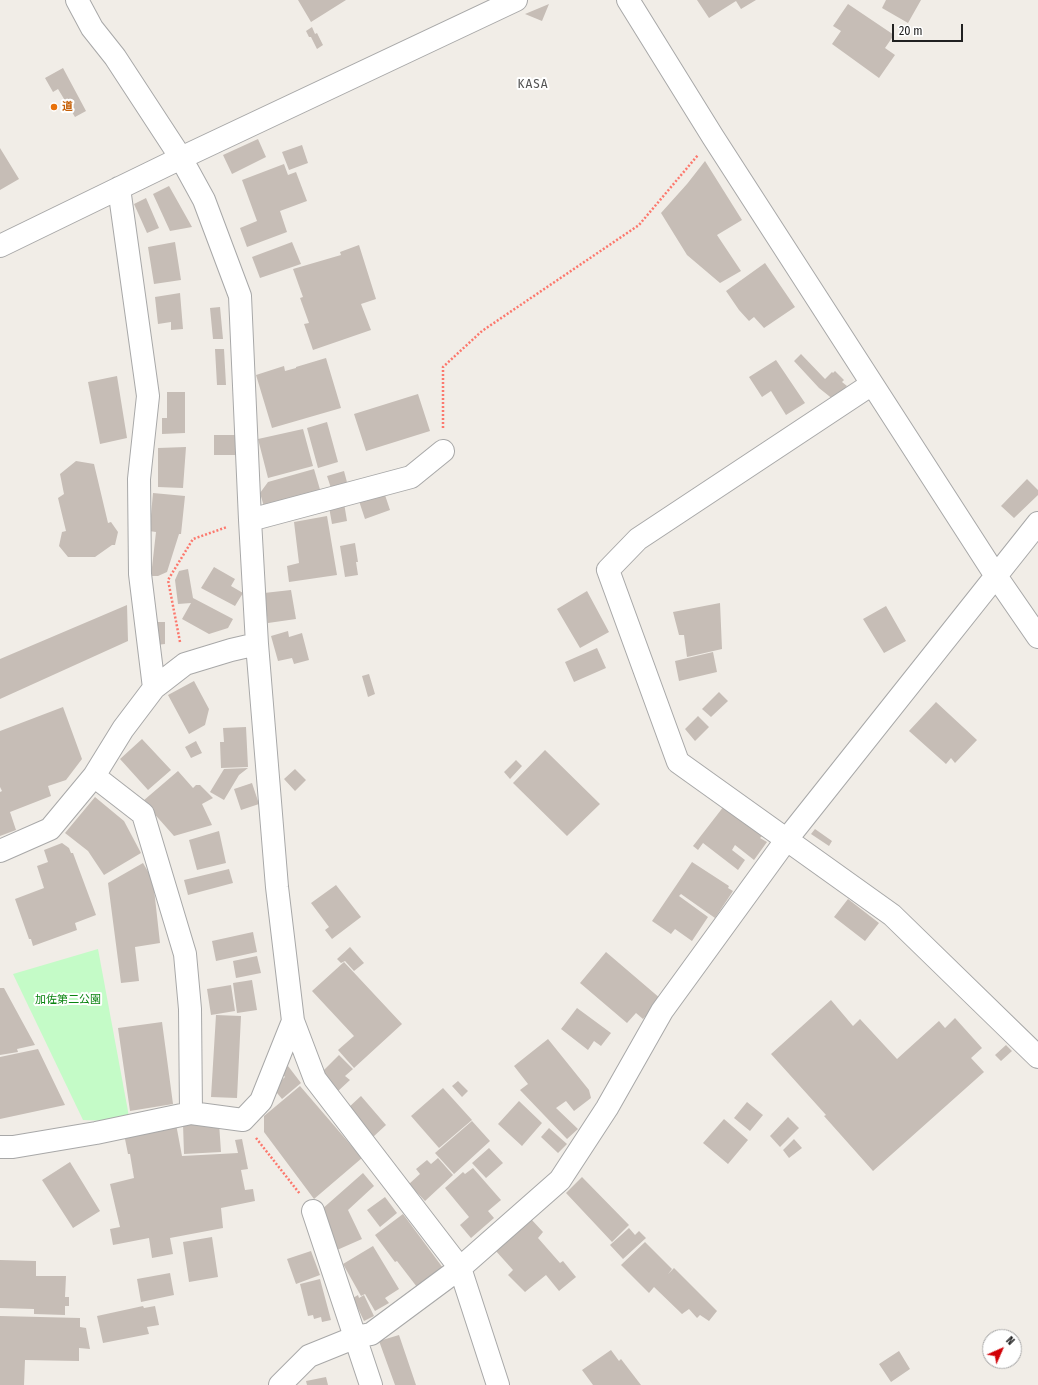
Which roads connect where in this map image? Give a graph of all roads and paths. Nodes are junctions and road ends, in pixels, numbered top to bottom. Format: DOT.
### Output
graph roads {
  1 [pos="77,0"];
  2 [pos="516,0"];
  3 [pos="628,0"];
  4 [pos="713,137"];
  5 [pos="181,158"];
  6 [pos="119,188"];
  7 [pos="0,246"];
  8 [pos="872,384"];
  9 [pos="443,451"];
  10 [pos="250,520"];
  11 [pos="1038,523"];
  12 [pos="996,576"];
  13 [pos="1038,637"];
  14 [pos="257,644"];
  15 [pos="185,664"];
  16 [pos="154,688"];
  17 [pos="94,776"];
  18 [pos="787,840"];
  19 [pos="0,851"];
  20 [pos="293,1021"];
  21 [pos="1038,1057"];
  22 [pos="191,1113"];
  23 [pos="243,1120"];
  24 [pos="0,1146"];
  25 [pos="313,1211"];
  26 [pos="460,1268"];
  27 [pos="356,1337"];
  28 [pos="280,1385"];
  29 [pos="371,1385"];
  30 [pos="498,1385"];
  1 -- 5 [label="street"];
  2 -- 5 [label="street"];
  3 -- 4 [label="street"];
  4 -- 8 [label="street"];
  4 -- 9 [label="path"];
  5 -- 6 [label="street"];
  5 -- 10 [label="street"];
  6 -- 7 [label="street"];
  6 -- 16 [label="street"];
  8 -- 12 [label="street"];
  8 -- 18 [label="street"];
  9 -- 10 [label="street"];
  10 -- 14 [label="street"];
  10 -- 15 [label="path"];
  11 -- 12 [label="street"];
  12 -- 13 [label="street"];
  12 -- 18 [label="street"];
  14 -- 15 [label="street"];
  14 -- 20 [label="street"];
  15 -- 16 [label="street"];
  16 -- 17 [label="street"];
  17 -- 19 [label="street"];
  17 -- 22 [label="street"];
  18 -- 21 [label="street"];
  18 -- 26 [label="street"];
  20 -- 23 [label="street"];
  20 -- 26 [label="street"];
  22 -- 23 [label="street"];
  22 -- 24 [label="street"];
  23 -- 25 [label="path"];
  25 -- 27 [label="street"];
  26 -- 27 [label="street"];
  26 -- 30 [label="street"];
  27 -- 28 [label="street"];
  27 -- 29 [label="street"];
}
